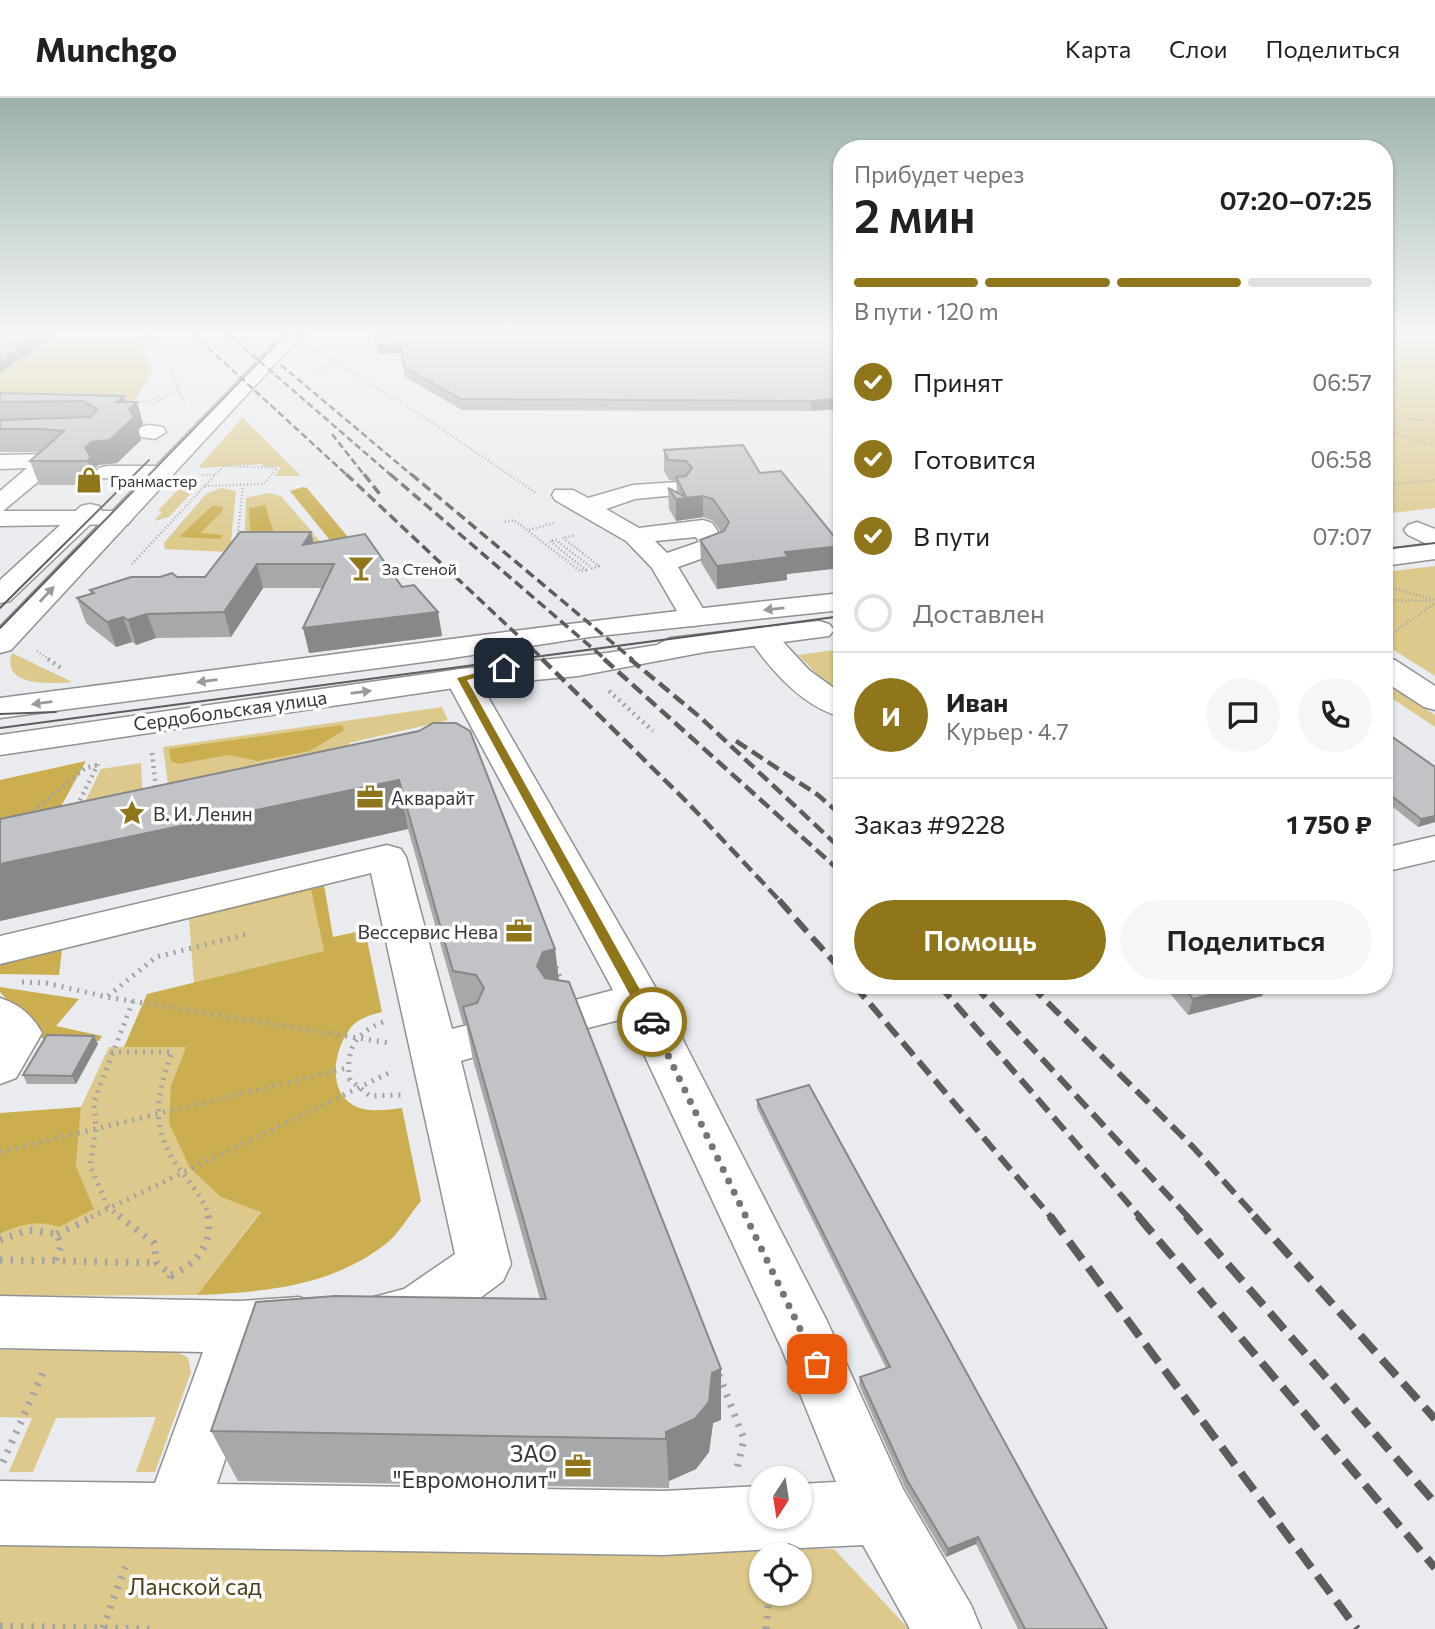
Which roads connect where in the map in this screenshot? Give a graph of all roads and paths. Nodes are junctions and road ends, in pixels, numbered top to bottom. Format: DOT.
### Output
graph roads {
  1 [pos="194,405"];
  2 [pos="226,405"];
  3 [pos="406,405"];
  4 [pos="1393,419"];
  5 [pos="1435,421"];
  6 [pos="1393,433"];
  7 [pos="1435,444"];
  8 [pos="0,462"];
  9 [pos="118,473"];
  10 [pos="162,473"];
  11 [pos="195,475"];
  12 [pos="215,475"];
  13 [pos="1435,480"];
  14 [pos="1393,484"];
  15 [pos="205,486"];
  16 [pos="243,486"];
  17 [pos="678,489"];
  18 [pos="0,503"];
  19 [pos="570,507"];
  20 [pos="0,518"];
  21 [pos="83,519"];
  22 [pos="119,519"];
  23 [pos="505,522"];
  24 [pos="626,530"];
  25 [pos="528,531"];
  26 [pos="1429,533"];
  27 [pos="1393,535"];
  28 [pos="542,541"];
  29 [pos="237,543"];
  30 [pos="532,544"];
  31 [pos="1435,551"];
  32 [pos="1393,557"];
  33 [pos="132,564"];
  34 [pos="663,564"];
  35 [pos="1393,589"];
  36 [pos="0,595"];
  37 [pos="1393,600"];
  38 [pos="1435,602"];
  39 [pos="833,603"];
  40 [pos="689,627"];
  41 [pos="833,627"];
  42 [pos="1393,632"];
  43 [pos="763,637"];
  44 [pos="0,644"];
  45 [pos="30,647"];
  46 [pos="454,664"];
  47 [pos="1393,673"];
  48 [pos="76,677"];
  49 [pos="612,694"];
  50 [pos="1435,700"];
  51 [pos="833,702"];
  52 [pos="0,708"];
  53 [pos="653,731"];
  54 [pos="7,742"];
  55 [pos="150,742"];
  56 [pos="99,757"];
  57 [pos="98,765"];
  58 [pos="157,797"];
  59 [pos="74,812"];
  60 [pos="21,821"];
  61 [pos="1435,848"];
  62 [pos="1393,858"];
  63 [pos="248,934"];
  64 [pos="553,958"];
  65 [pos="4,982"];
  66 [pos="107,997"];
  67 [pos="640,999"];
  68 [pos="133,1001"];
  69 [pos="566,1002"];
  70 [pos="357,1037"];
  71 [pos="443,1048"];
  72 [pos="111,1052"];
  73 [pos="0,1066"];
  74 [pos="347,1068"];
  75 [pos="358,1088"];
  76 [pos="159,1114"];
  77 [pos="96,1129"];
  78 [pos="0,1152"];
  79 [pos="179,1172"];
  80 [pos="108,1207"];
  81 [pos="57,1234"];
  82 [pos="0,1240"];
  83 [pos="0,1261"];
  84 [pos="54,1261"];
  85 [pos="157,1263"];
  86 [pos="162,1299"];
  87 [pos="0,1322"];
  88 [pos="65,1322"];
  89 [pos="240,1327"];
  90 [pos="715,1364"];
  91 [pos="0,1469"];
  92 [pos="749,1492"];
  93 [pos="749,1500"];
  94 [pos="880,1512"];
  95 [pos="0,1513"];
  96 [pos="812,1515"];
  97 [pos="159,1516"];
  98 [pos="768,1606"];
  99 [pos="0,1626"];
  100 [pos="103,1628"];
  101 [pos="153,1629"];
  102 [pos="765,1629"];
  103 [pos="947,1629"];
  1 -- 9 [label="main road"];
  2 -- 10 [label="main road"];
  3 -- 19 [label="path"];
  4 -- 5 [label="path"];
  6 -- 7 [label="path"];
  8 -- 18 [label="main road"];
  9 -- 10 [label="main road"];
  9 -- 21 [label="main road"];
  10 -- 22 [label="main road"];
  11 -- 12 [label="path"];
  12 -- 15 [label="path"];
  12 -- 16 [label="path"];
  13 -- 14 [label="path"];
  15 -- 16 [label="path"];
  15 -- 33 [label="path"];
  16 -- 29 [label="path"];
  17 -- 19 [label="main road"];
  19 -- 24 [label="main road"];
  19 -- 24 [label="path"];
  19 -- 25 [label="path"];
  19 -- 28 [label="path"];
  20 -- 21 [label="main road"];
  21 -- 22 [label="main road"];
  21 -- 36 [label="main road"];
  44 -- 22 [label="main road, one-way"];
  23 -- 25 [label="path"];
  24 -- 34 [label="main road"];
  24 -- 34 [label="main road"];
  25 -- 28 [label="path"];
  26 -- 27 [label="main road"];
  28 -- 30 [label="path"];
  31 -- 32 [label="main road"];
  34 -- 40 [label="main road"];
  35 -- 38 [label="path"];
  37 -- 38 [label="path"];
  38 -- 42 [label="path"];
  39 -- 40 [label="main road, Сердобольская улица, one-way"];
  40 -- 43 [label="main road, Сердобольская улица"];
  40 -- 46 [label="main road, Сердобольская улица"];
  41 -- 43 [label="main road, Сердобольская улица"];
  43 -- 51 [label="main road"];
  45 -- 48 [label="path"];
  46 -- 52 [label="main road, Сердобольская улица, one-way"];
  54 -- 46 [label="main road, Сердобольская улица, one-way"];
  46 -- 67 [label="main road"];
  47 -- 50 [label="main road"];
  49 -- 53 [label="path"];
  55 -- 58 [label="path"];
  56 -- 57 [label="path"];
  57 -- 59 [label="path"];
  57 -- 60 [label="path"];
  61 -- 62 [label="main road"];
  63 -- 66 [label="path"];
  64 -- 69 [label="path"];
  65 -- 66 [label="path"];
  65 -- 71 [label="main road"];
  65 -- 73 [label="main road"];
  66 -- 68 [label="path"];
  67 -- 69 [label="main road"];
  67 -- 94 [label="main road"];
  68 -- 70 [label="path"];
  68 -- 72 [label="path"];
  70 -- 71 [label="path"];
  70 -- 71 [label="path"];
  70 -- 74 [label="path"];
  71 -- 75 [label="path"];
  71 -- 75 [label="path"];
  71 -- 89 [label="main road"];
  72 -- 76 [label="path"];
  72 -- 77 [label="path"];
  74 -- 75 [label="path"];
  74 -- 76 [label="path"];
  75 -- 79 [label="path"];
  76 -- 77 [label="path"];
  76 -- 79 [label="path"];
  77 -- 78 [label="path"];
  77 -- 80 [label="path"];
  79 -- 80 [label="path"];
  79 -- 86 [label="path"];
  80 -- 81 [label="path"];
  80 -- 85 [label="path"];
  81 -- 82 [label="path"];
  81 -- 84 [label="path"];
  83 -- 84 [label="path"];
  84 -- 85 [label="path"];
  85 -- 86 [label="path"];
  86 -- 88 [label="main road"];
  86 -- 89 [label="main road"];
  87 -- 88 [label="main road"];
  88 -- 91 [label="path"];
  89 -- 97 [label="main road"];
  90 -- 92 [label="path"];
  93 -- 97 [label="main road"];
  94 -- 96 [label="main road"];
  94 -- 103 [label="main road"];
  95 -- 97 [label="main road"];
  97 -- 100 [label="path"];
  98 -- 102 [label="path"];
  99 -- 100 [label="path"];
  100 -- 101 [label="path"];
}
